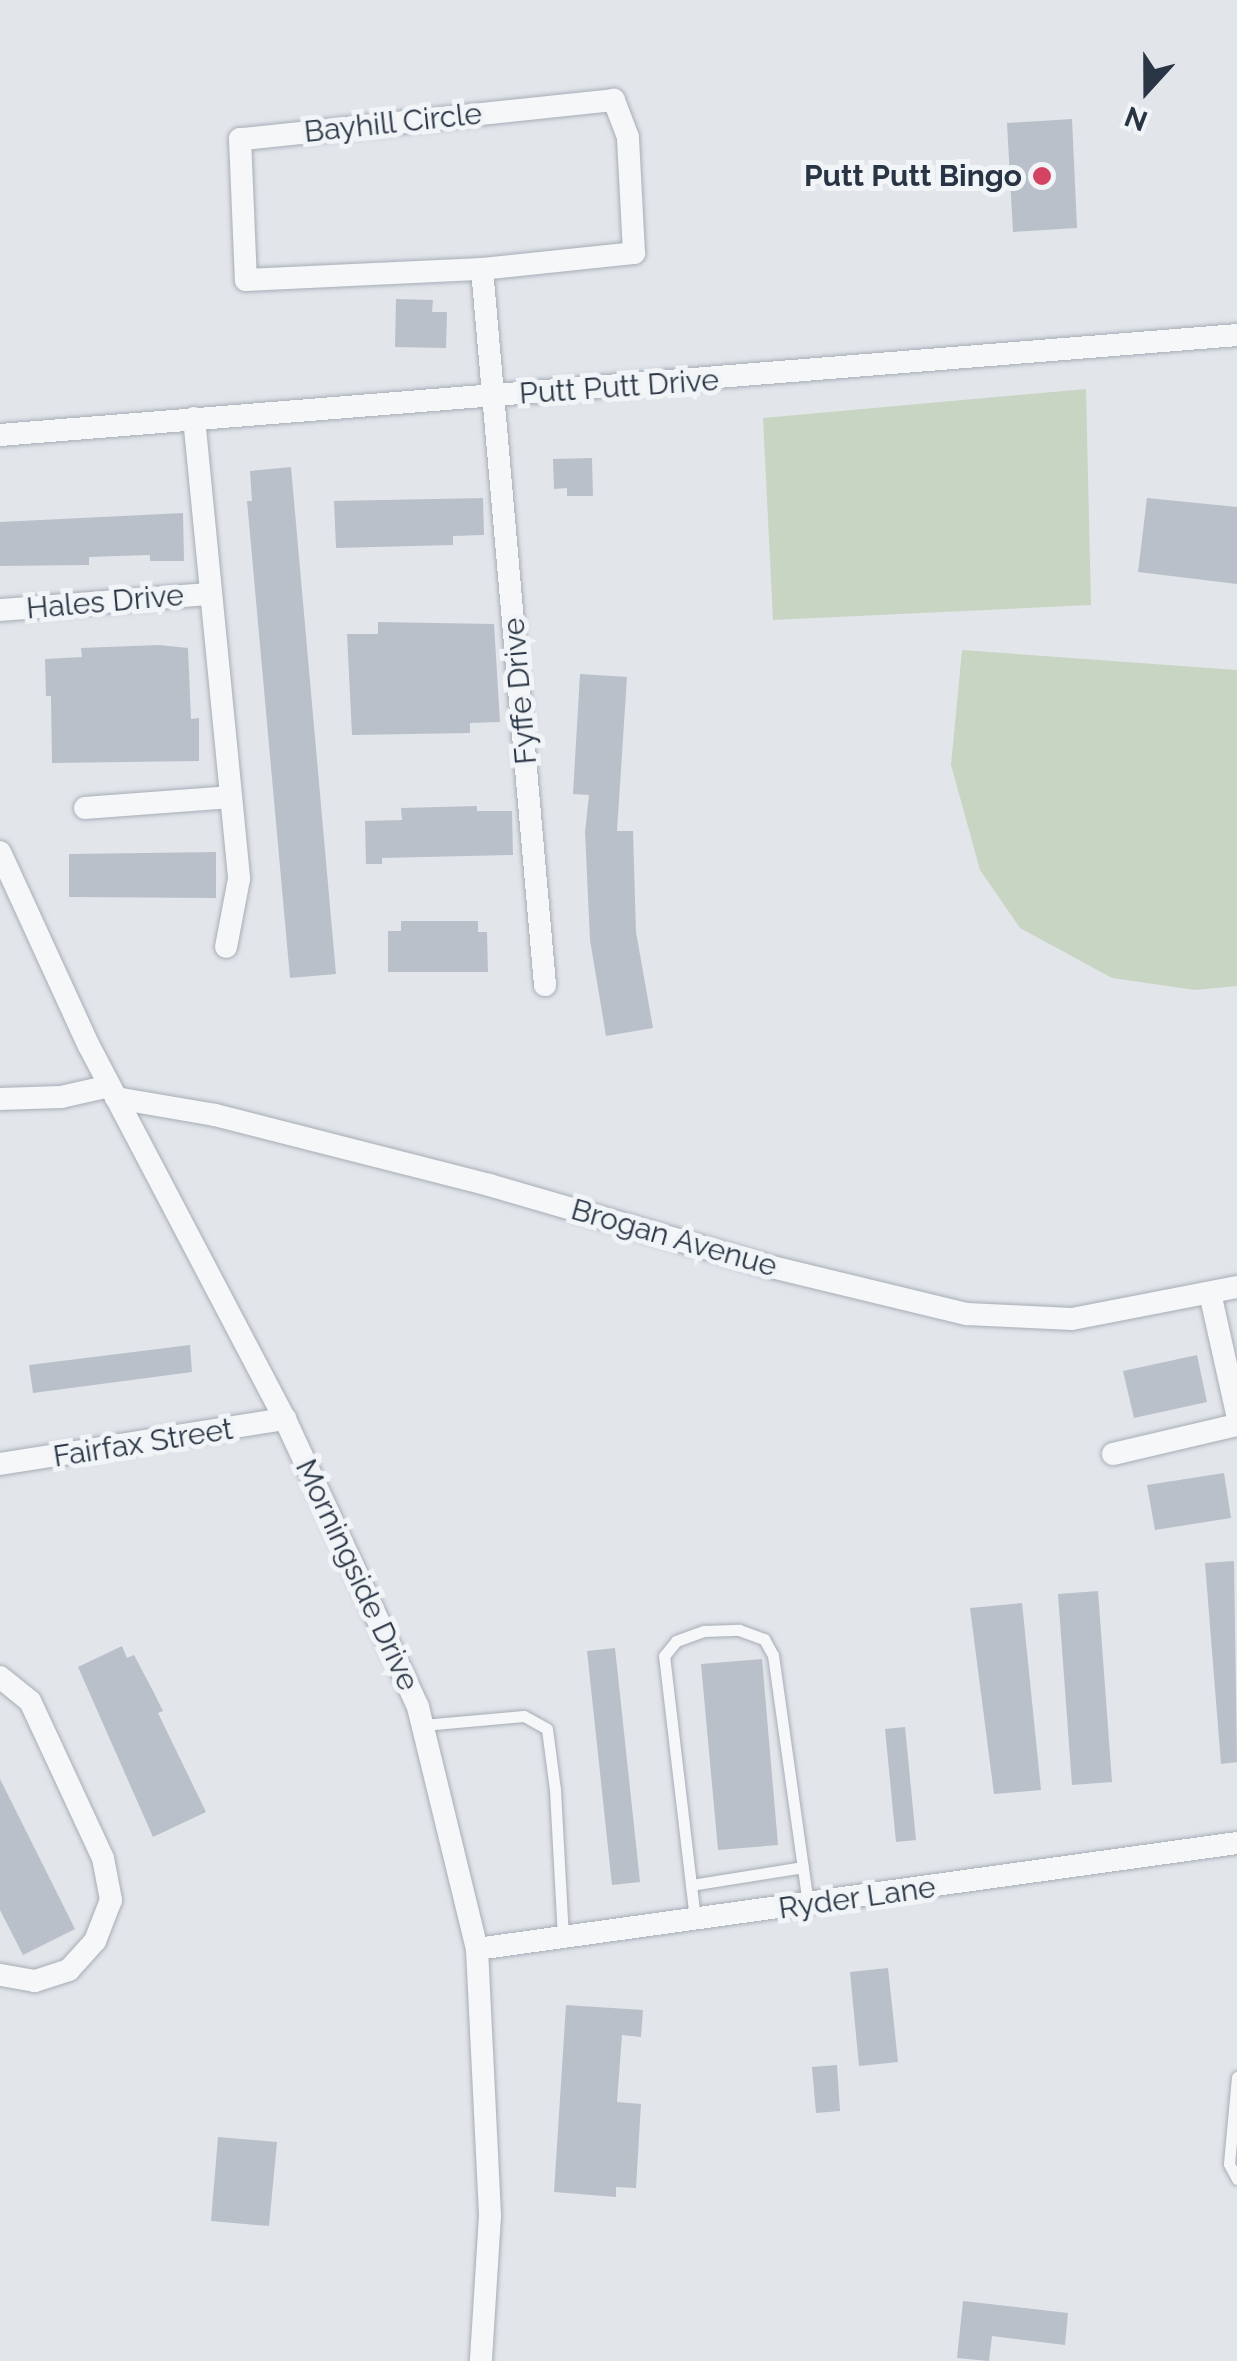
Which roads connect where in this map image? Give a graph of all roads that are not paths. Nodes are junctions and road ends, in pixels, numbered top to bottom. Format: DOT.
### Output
graph roads {
  1 [pos="482,270"];
  2 [pos="1237,335"];
  3 [pos="492,397"];
  4 [pos="194,418"];
  5 [pos="0,435"];
  6 [pos="210,594"];
  7 [pos="0,610"];
  8 [pos="231,798"];
  9 [pos="85,808"];
  10 [pos="0,852"];
  11 [pos="226,947"];
  12 [pos="545,985"];
  13 [pos="113,1092"];
  14 [pos="0,1099"];
  15 [pos="1237,1286"];
  16 [pos="1210,1292"];
  17 [pos="1237,1414"];
  18 [pos="285,1419"];
  19 [pos="1237,1425"];
  20 [pos="1114,1454"];
  21 [pos="0,1464"];
  22 [pos="0,1677"];
  23 [pos="422,1725"];
  24 [pos="1237,1842"];
  25 [pos="804,1867"];
  26 [pos="691,1884"];
  27 [pos="808,1905"];
  28 [pos="695,1920"];
  29 [pos="562,1938"];
  30 [pos="477,1950"];
  31 [pos="0,1974"];
  32 [pos="1237,2077"];
  33 [pos="1237,2179"];
  34 [pos="480,2361"];
  1 -- 1 [label="street, Bayhill Circle"];
  1 -- 3 [label="street"];
  2 -- 3 [label="street, Putt Putt Drive"];
  3 -- 4 [label="street, Putt Putt Drive"];
  3 -- 12 [label="street, Fyffe Drive"];
  4 -- 5 [label="street, Putt Putt Drive"];
  4 -- 6 [label="street, Hales Drive"];
  6 -- 7 [label="street, Hales Drive"];
  6 -- 8 [label="street, Hales Drive"];
  8 -- 9 [label="street"];
  8 -- 11 [label="street, Hales Drive"];
  10 -- 13 [label="street, Morningside Drive"];
  13 -- 14 [label="street, Brogan Avenue"];
  13 -- 16 [label="street, Brogan Avenue"];
  13 -- 18 [label="street, Morningside Drive"];
  15 -- 16 [label="street, Brogan Avenue"];
  16 -- 17 [label="street"];
  18 -- 21 [label="street, Fairfax Street"];
  18 -- 23 [label="street, Morningside Drive"];
  19 -- 20 [label="street"];
  22 -- 31 [label="street"];
  23 -- 29 [label="lane"];
  23 -- 30 [label="street, Morningside Drive"];
  24 -- 27 [label="street, Ryder Lane"];
  25 -- 26 [label="lane"];
  25 -- 26 [label="lane"];
  25 -- 27 [label="lane"];
  26 -- 28 [label="lane"];
  27 -- 28 [label="street, Ryder Lane"];
  28 -- 29 [label="street, Ryder Lane"];
  29 -- 30 [label="street, Ryder Lane"];
  30 -- 34 [label="street, Morningside Drive"];
  32 -- 33 [label="lane"];
}
